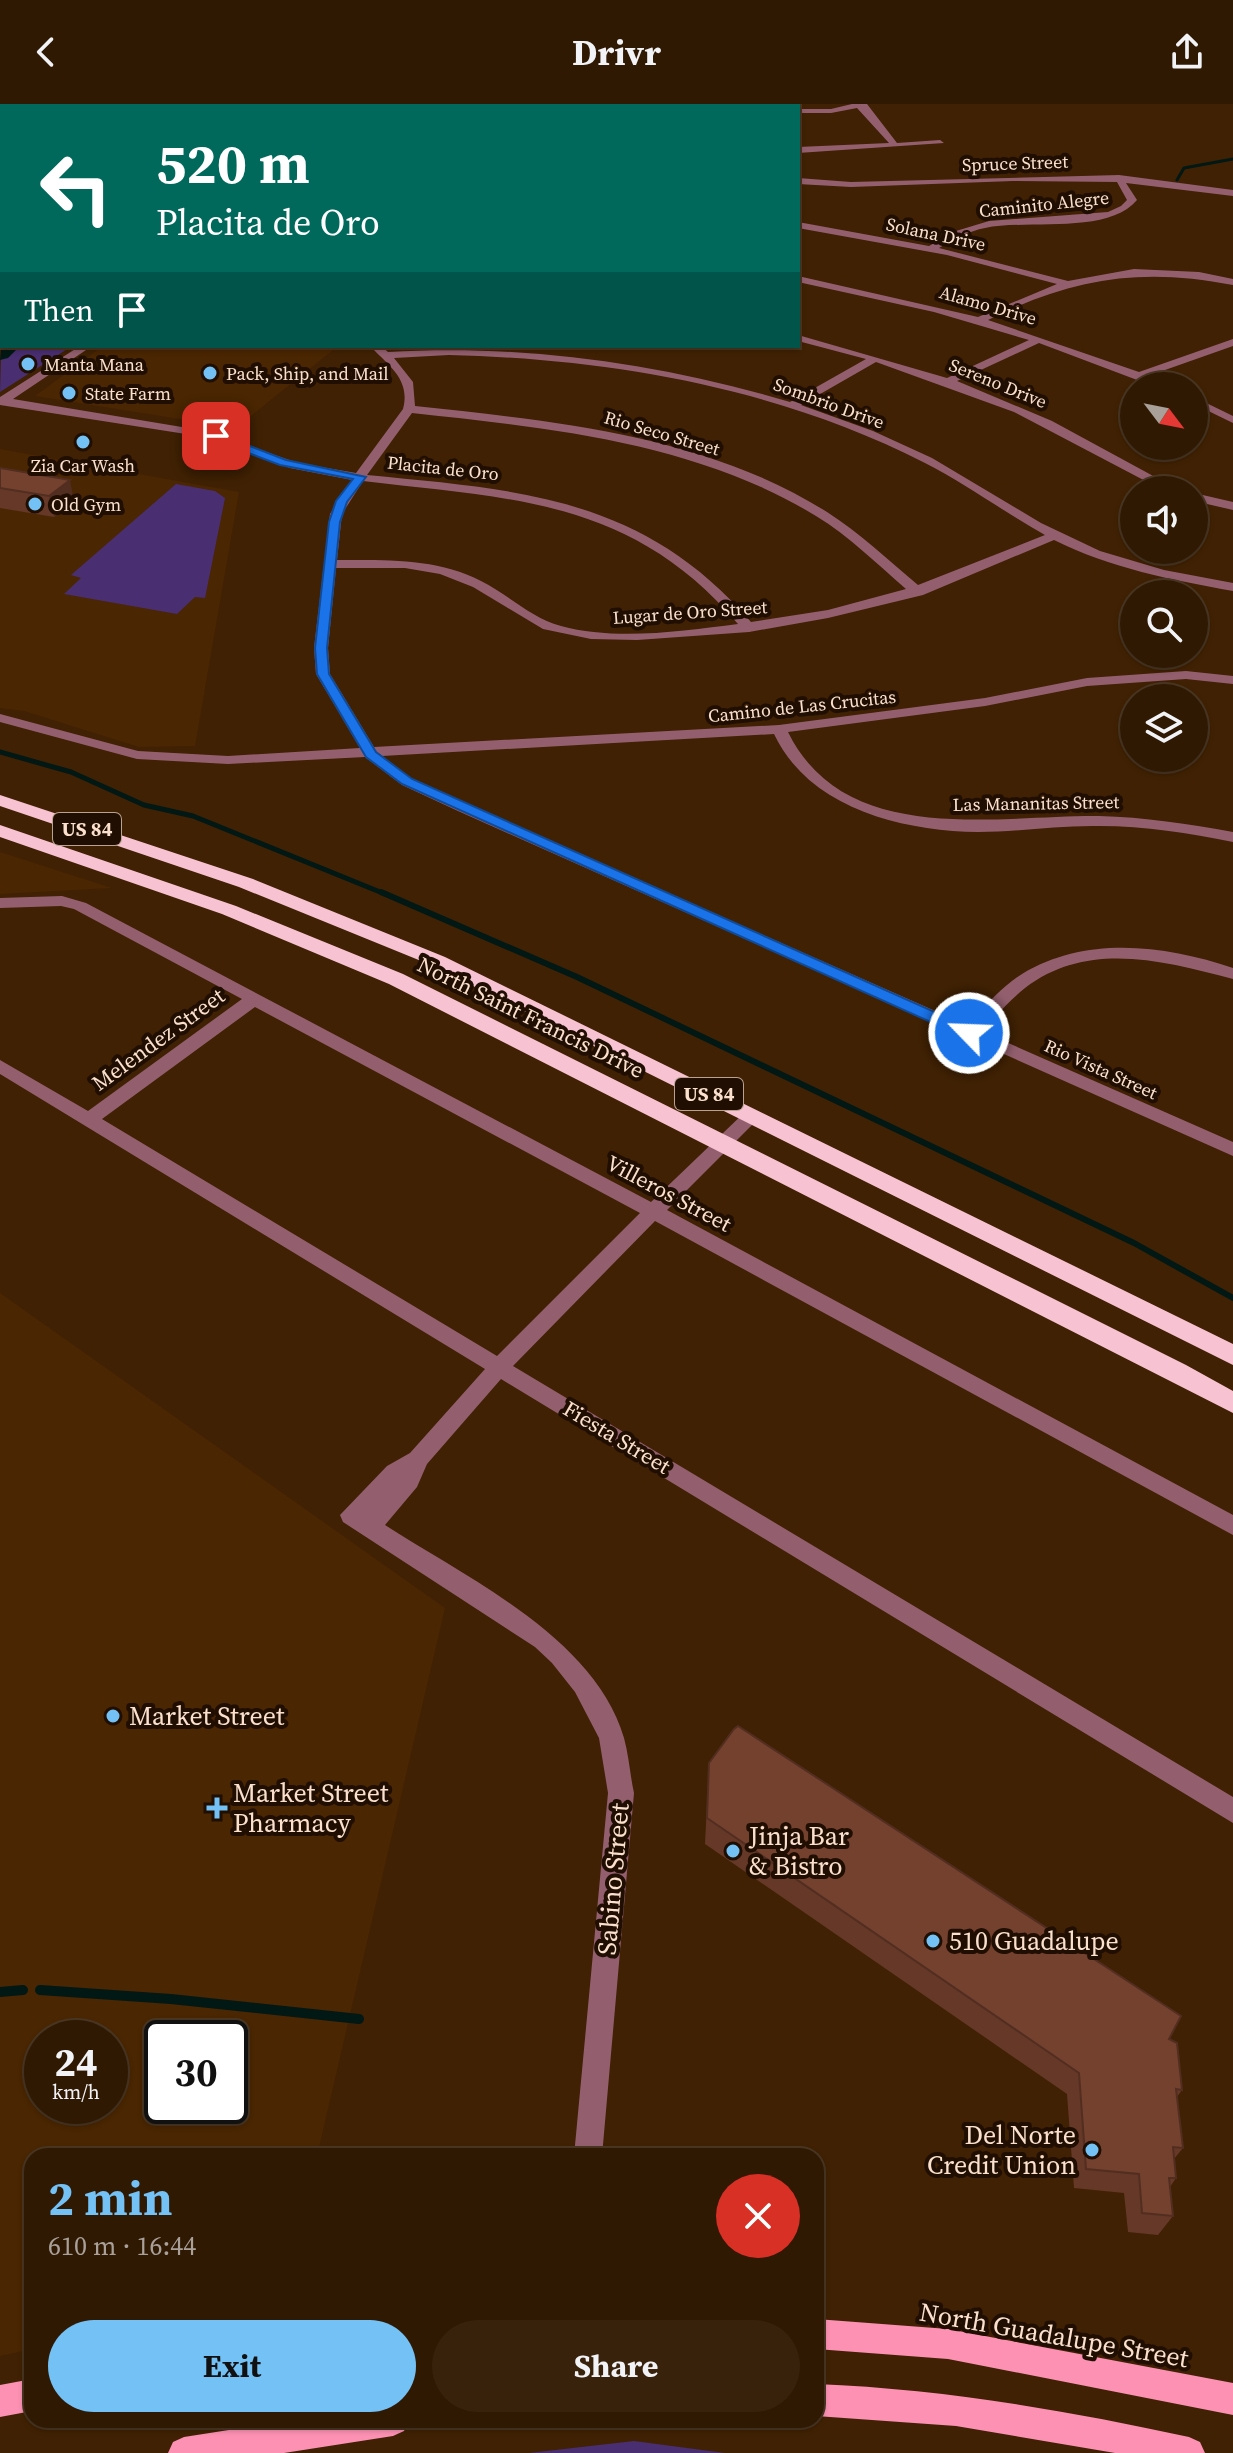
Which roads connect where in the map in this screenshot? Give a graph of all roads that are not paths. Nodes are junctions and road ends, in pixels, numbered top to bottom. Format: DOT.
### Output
graph roads {
  1 [pos="861,105"];
  2 [pos="800,111"];
  3 [pos="940,143"];
  4 [pos="895,145"];
  5 [pos="800,150"];
  6 [pos="1119,178"];
  7 [pos="800,181"];
  8 [pos="1233,193"];
  9 [pos="800,225"];
  10 [pos="932,248"];
  11 [pos="800,279"];
  12 [pos="1233,282"];
  13 [pos="1065,283"];
  14 [pos="981,320"];
  15 [pos="800,339"];
  16 [pos="1039,339"];
  17 [pos="1233,342"];
  18 [pos="84,348"];
  19 [pos="377,348"];
  20 [pos="385,355"];
  21 [pos="875,358"];
  22 [pos="1128,372"];
  23 [pos="1150,372"];
  24 [pos="949,381"];
  25 [pos="2,401"];
  26 [pos="791,406"];
  27 [pos="1208,407"];
  28 [pos="409,409"];
  29 [pos="1233,420"];
  30 [pos="1147,476"];
  31 [pos="360,477"];
  32 [pos="1208,500"];
  33 [pos="1233,506"];
  34 [pos="1054,535"];
  35 [pos="329,564"];
  36 [pos="1233,587"];
  37 [pos="918,592"];
  38 [pos="749,628"];
  39 [pos="1233,680"];
  40 [pos="0,718"];
  41 [pos="779,729"];
  42 [pos="371,754"];
  43 [pos="0,800"];
  44 [pos="0,831"];
  45 [pos="1233,837"];
  46 [pos="0,903"];
  47 [pos="1233,974"];
  48 [pos="254,999"];
  49 [pos="969,1033"];
  50 [pos="0,1066"];
  51 [pos="752,1115"];
  52 [pos="89,1119"];
  53 [pos="724,1143"];
  54 [pos="1233,1150"];
  55 [pos="654,1212"];
  56 [pos="1233,1355"];
  57 [pos="499,1366"];
  58 [pos="1233,1403"];
  59 [pos="1233,1526"];
  60 [pos="1233,1811"];
  61 [pos="589,2148"];
  62 [pos="824,2335"];
  63 [pos="24,2396"];
  64 [pos="1233,2399"];
  65 [pos="824,2400"];
  66 [pos="0,2401"];
  67 [pos="342,2428"];
  68 [pos="184,2453"];
  69 [pos="1189,2453"];
  1 -- 2 [label="street"];
  1 -- 4 [label="street"];
  3 -- 4 [label="street"];
  4 -- 5 [label="street"];
  6 -- 7 [label="street, Spruce Street"];
  6 -- 8 [label="street, Spruce Street"];
  6 -- 10 [label="street, Caminito Alegre"];
  9 -- 10 [label="street, Solana Drive"];
  10 -- 13 [label="street, Solana Drive"];
  11 -- 14 [label="street, Alamo Drive"];
  12 -- 13 [label="street"];
  13 -- 14 [label="street"];
  14 -- 16 [label="street, Alamo Drive"];
  15 -- 21 [label="street, Sereno Drive"];
  16 -- 22 [label="street, Alamo Drive"];
  16 -- 24 [label="street"];
  17 -- 23 [label="street"];
  18 -- 25 [label="street"];
  19 -- 20 [label="street"];
  20 -- 26 [label="street, Sombrio Drive"];
  20 -- 28 [label="street"];
  21 -- 24 [label="street, Sereno Drive"];
  21 -- 26 [label="street"];
  24 -- 30 [label="street, Sereno Drive"];
  25 -- 31 [label="street, Placita de Oro"];
  26 -- 34 [label="street, Sombrio Drive"];
  27 -- 29 [label="street"];
  28 -- 31 [label="street, Rio Vista Street"];
  28 -- 37 [label="street, Rio Seco Street"];
  31 -- 35 [label="street, Rio Vista Street"];
  31 -- 38 [label="street, Placita de Oro"];
  32 -- 33 [label="street"];
  34 -- 36 [label="street, Sombrio Drive"];
  34 -- 37 [label="street, Lugar de Oro Street"];
  35 -- 38 [label="street, Lugar de Oro Street"];
  35 -- 42 [label="street, Rio Vista Street"];
  37 -- 38 [label="street, Lugar de Oro Street"];
  39 -- 41 [label="street, Camino de Las Crucitas"];
  40 -- 42 [label="street"];
  41 -- 42 [label="street, Camino de Las Crucitas"];
  41 -- 45 [label="street, Las Mananitas Street"];
  42 -- 49 [label="street, Rio Vista Street"];
  43 -- 51 [label="highway, North Saint Francis Drive / US 84"];
  44 -- 53 [label="highway, North Saint Francis Drive / US 84"];
  46 -- 48 [label="street, Villeros Street"];
  47 -- 49 [label="street"];
  48 -- 52 [label="street, Melendez Street"];
  48 -- 55 [label="street, Villeros Street"];
  49 -- 54 [label="street, Rio Vista Street"];
  50 -- 52 [label="street, Fiesta Street"];
  51 -- 53 [label="street, Sabino Street"];
  51 -- 56 [label="highway, North Saint Francis Drive / US 84"];
  52 -- 57 [label="street, Fiesta Street"];
  53 -- 55 [label="street, Sabino Street"];
  53 -- 58 [label="highway, North Saint Francis Drive / US 84"];
  55 -- 57 [label="street, Sabino Street"];
  55 -- 59 [label="street, Villeros Street"];
  57 -- 60 [label="street, Fiesta Street"];
  57 -- 61 [label="street, Sabino Street"];
  62 -- 64 [label="main road, North Guadalupe Street"];
  63 -- 66 [label="main road"];
  65 -- 69 [label="main road"];
  67 -- 68 [label="main road"];
}
